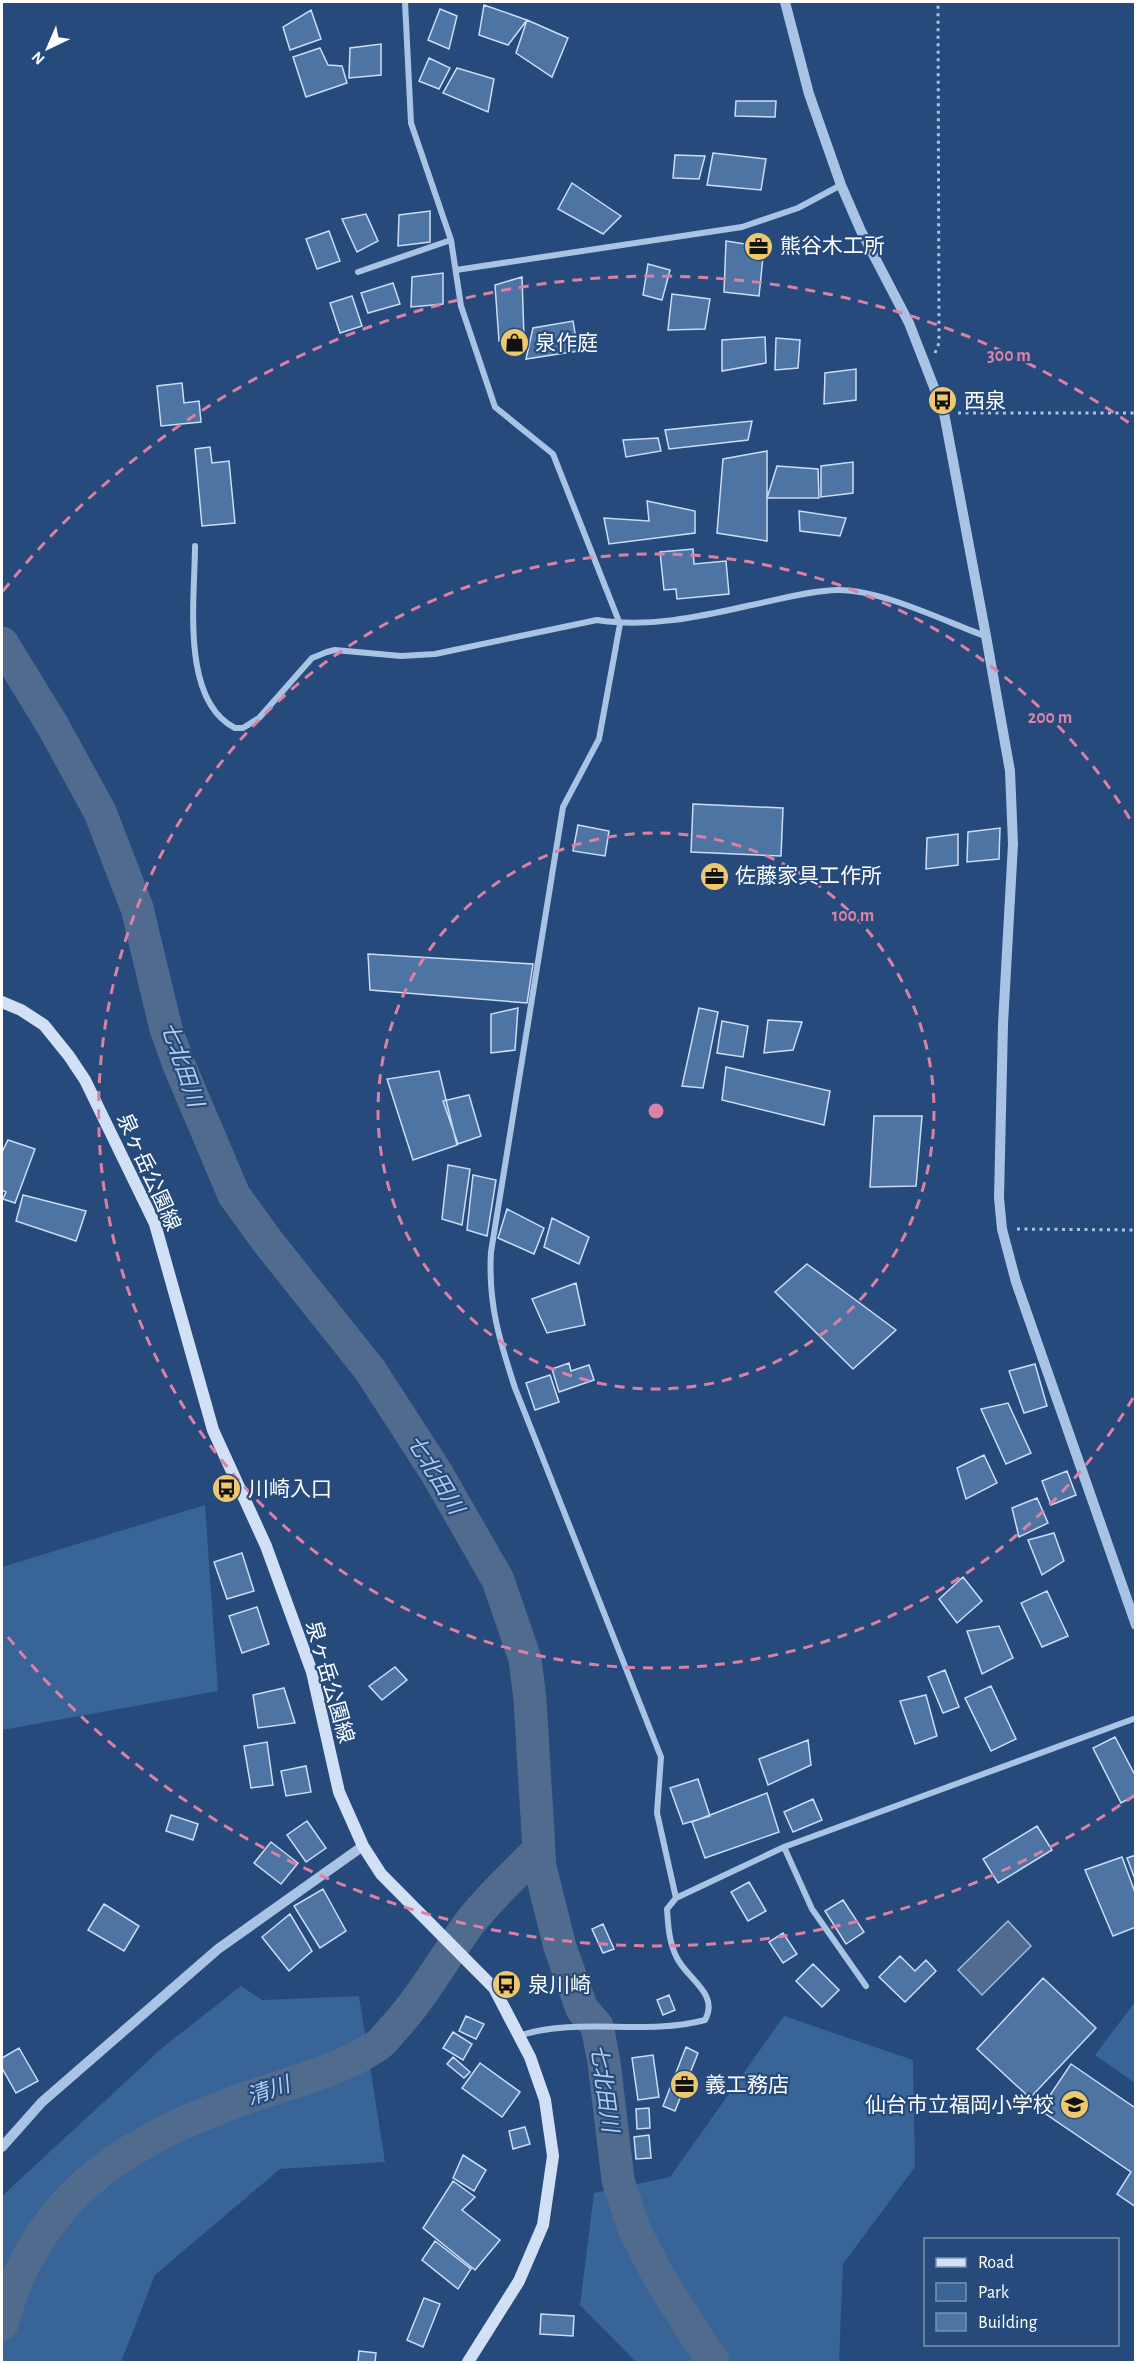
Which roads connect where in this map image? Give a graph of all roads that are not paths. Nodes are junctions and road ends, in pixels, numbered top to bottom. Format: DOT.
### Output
graph roads {
  1 [pos="405,2"];
  2 [pos="785,2"];
  3 [pos="841,185"];
  4 [pos="451,240"];
  5 [pos="456,270"];
  6 [pos="358,272"];
  7 [pos="195,546"];
  8 [pos="620,624"];
  9 [pos="986,636"];
  10 [pos="2,1002"];
  11 [pos="1136,1625"];
  12 [pos="1136,1718"];
  13 [pos="363,1846"];
  14 [pos="784,1847"];
  15 [pos="676,1898"];
  16 [pos="866,1986"];
  17 [pos="521,2035"];
  18 [pos="2,2147"];
  19 [pos="468,2362"];
  1 -- 4 [label="street"];
  2 -- 3 [label="street"];
  3 -- 5 [label="street"];
  3 -- 9 [label="street"];
  4 -- 5 [label="street"];
  4 -- 6 [label="street"];
  5 -- 8 [label="street"];
  7 -- 8 [label="street"];
  8 -- 9 [label="street"];
  8 -- 15 [label="street"];
  9 -- 11 [label="street"];
  10 -- 13 [label="main road, 泉ヶ岳公園線"];
  12 -- 14 [label="street"];
  13 -- 17 [label="main road, 泉ヶ岳公園線"];
  13 -- 18 [label="street"];
  14 -- 15 [label="street"];
  14 -- 16 [label="street"];
  15 -- 17 [label="street"];
  17 -- 19 [label="main road, 泉ヶ岳公園線"];
}
